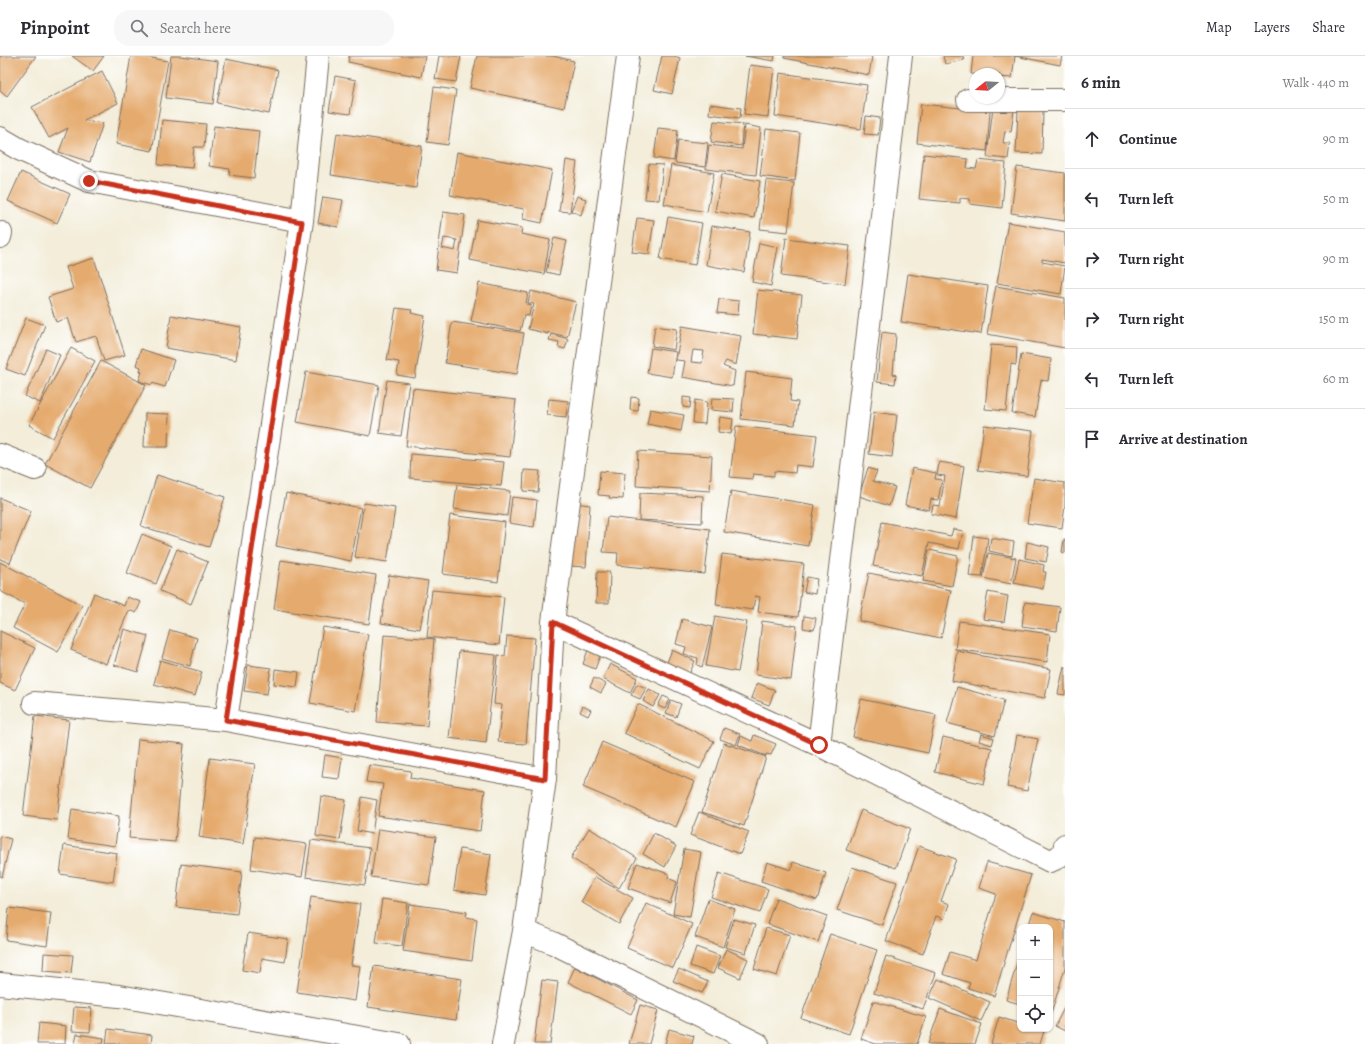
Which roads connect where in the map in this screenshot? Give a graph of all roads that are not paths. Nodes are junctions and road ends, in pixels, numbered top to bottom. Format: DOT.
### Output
graph roads {
  1 [pos="318,56"];
  2 [pos="628,56"];
  3 [pos="901,56"];
  4 [pos="968,100"];
  5 [pos="1065,100"];
  6 [pos="0,138"];
  7 [pos="302,222"];
  8 [pos="0,455"];
  9 [pos="35,469"];
  10 [pos="553,622"];
  11 [pos="34,703"];
  12 [pos="226,720"];
  13 [pos="819,745"];
  14 [pos="545,779"];
  15 [pos="1065,845"];
  16 [pos="524,930"];
  17 [pos="0,984"];
  18 [pos="399,1044"];
  19 [pos="503,1044"];
  20 [pos="758,1044"];
  1 -- 7 [label="street"];
  2 -- 10 [label="street"];
  3 -- 13 [label="street"];
  4 -- 5 [label="street"];
  6 -- 7 [label="street"];
  7 -- 12 [label="street"];
  8 -- 9 [label="street"];
  10 -- 13 [label="street"];
  10 -- 14 [label="street"];
  11 -- 12 [label="street"];
  12 -- 14 [label="street"];
  13 -- 15 [label="street"];
  14 -- 16 [label="street"];
  16 -- 19 [label="street"];
  16 -- 20 [label="street"];
  17 -- 18 [label="street"];
}
